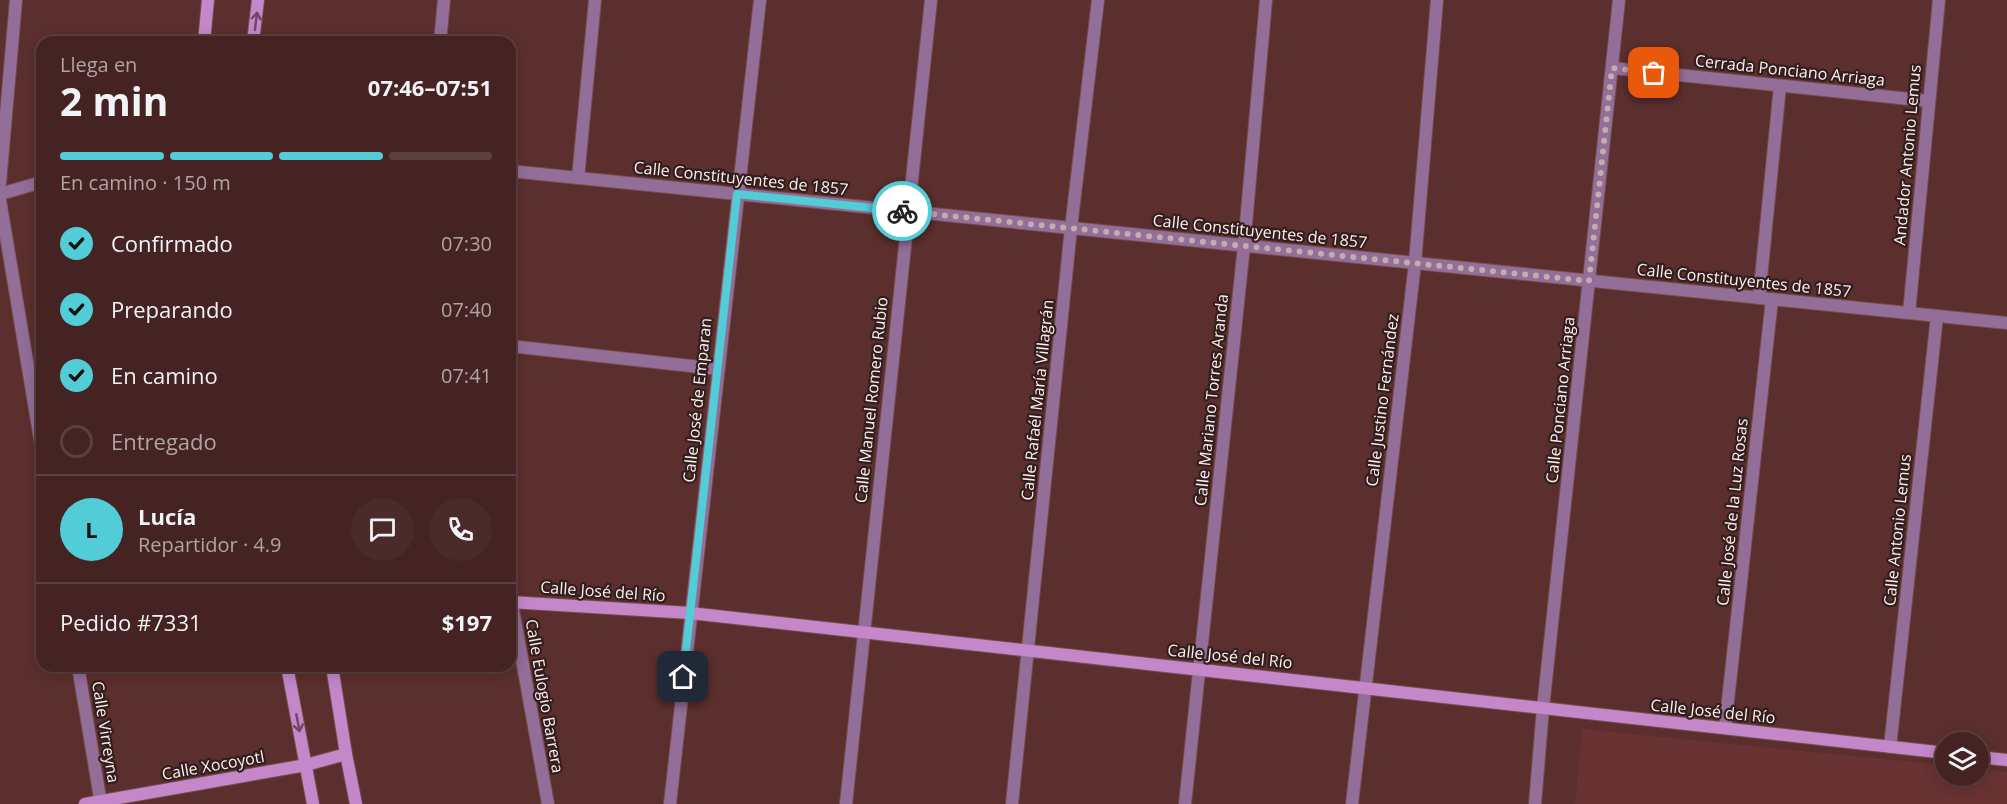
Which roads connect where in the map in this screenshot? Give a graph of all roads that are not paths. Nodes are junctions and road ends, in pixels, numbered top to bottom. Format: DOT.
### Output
graph roads {
  1 [pos="16,0"];
  2 [pos="208,0"];
  3 [pos="258,0"];
  4 [pos="444,0"];
  5 [pos="595,0"];
  6 [pos="760,0"];
  7 [pos="931,0"];
  8 [pos="1098,0"];
  9 [pos="1266,0"];
  10 [pos="1437,0"];
  11 [pos="1619,0"];
  12 [pos="1939,0"];
  13 [pos="205,36"];
  14 [pos="254,36"];
  15 [pos="441,36"];
  16 [pos="1612,68"];
  17 [pos="1780,86"];
  18 [pos="1929,101"];
  19 [pos="516,172"];
  20 [pos="578,178"];
  21 [pos="0,183"];
  22 [pos="36,184"];
  23 [pos="0,194"];
  24 [pos="737,194"];
  25 [pos="0,200"];
  26 [pos="907,212"];
  27 [pos="1071,228"];
  28 [pos="1244,246"];
  29 [pos="1415,263"];
  30 [pos="1589,281"];
  31 [pos="1766,298"];
  32 [pos="1909,313"];
  33 [pos="1937,316"];
  34 [pos="2007,323"];
  35 [pos="516,347"];
  36 [pos="718,369"];
  37 [pos="36,415"];
  38 [pos="516,599"];
  39 [pos="690,613"];
  40 [pos="516,627"];
  41 [pos="863,632"];
  42 [pos="1028,651"];
  43 [pos="1199,670"];
  44 [pos="79,672"];
  45 [pos="288,672"];
  46 [pos="333,672"];
  47 [pos="1365,688"];
  48 [pos="1543,708"];
  49 [pos="1725,728"];
  50 [pos="1890,747"];
  51 [pos="1935,752"];
  52 [pos="346,754"];
  53 [pos="1989,758"];
  54 [pos="2007,760"];
  55 [pos="306,765"];
  56 [pos="101,802"];
  57 [pos="85,804"];
  58 [pos="313,804"];
  59 [pos="356,804"];
  60 [pos="548,804"];
  61 [pos="670,804"];
  62 [pos="846,804"];
  63 [pos="1012,804"];
  64 [pos="1185,804"];
  65 [pos="1353,804"];
  66 [pos="1535,804"];
  1 -- 21 [label="street"];
  2 -- 13 [label="street"];
  14 -- 3 [label="street, one-way"];
  4 -- 15 [label="street"];
  5 -- 20 [label="street"];
  6 -- 24 [label="street, Calle José de Emparan"];
  7 -- 26 [label="street, Calle Manuel Romero Rubio"];
  8 -- 27 [label="street, Calle Rafaél María Villagrán"];
  9 -- 28 [label="street, Calle Mariano Torres Aranda"];
  10 -- 29 [label="street, Calle Justino Fernández"];
  11 -- 16 [label="street, Calle Ponciano Arriaga"];
  12 -- 18 [label="street, Andador Antonio Lemus"];
  16 -- 17 [label="street, Cerrada Ponciano Arriaga"];
  16 -- 30 [label="street, Calle Ponciano Arriaga"];
  17 -- 18 [label="street, Cerrada Ponciano Arriaga"];
  17 -- 31 [label="street, Calle José de la Luz Rosas"];
  18 -- 32 [label="street, Andador Antonio Lemus"];
  19 -- 20 [label="street, Calle Constituyentes de 1857"];
  20 -- 24 [label="street, Calle Constituyentes de 1857"];
  22 -- 23 [label="street"];
  24 -- 26 [label="street, Calle Constituyentes de 1857"];
  24 -- 36 [label="street, Calle José de Emparan"];
  25 -- 37 [label="street"];
  26 -- 27 [label="street, Calle Constituyentes de 1857"];
  26 -- 41 [label="street, Calle Manuel Romero Rubio"];
  27 -- 28 [label="street, Calle Constituyentes de 1857"];
  27 -- 42 [label="street, Calle Rafaél María Villagrán"];
  28 -- 29 [label="street, Calle Constituyentes de 1857"];
  28 -- 43 [label="street, Calle Mariano Torres Aranda"];
  29 -- 30 [label="street, Calle Constituyentes de 1857"];
  29 -- 47 [label="street, Calle Justino Fernández"];
  30 -- 31 [label="street, Calle Constituyentes de 1857"];
  30 -- 48 [label="street, Calle Ponciano Arriaga"];
  31 -- 32 [label="street, Calle Constituyentes de 1857"];
  31 -- 49 [label="street, Calle José de la Luz Rosas"];
  32 -- 33 [label="street, Calle Constituyentes de 1857"];
  33 -- 34 [label="street, Calle Constituyentes de 1857"];
  33 -- 50 [label="street, Calle Antonio Lemus"];
  35 -- 36 [label="street"];
  36 -- 39 [label="street, Calle José de Emparan"];
  38 -- 39 [label="street, Calle José del Río"];
  39 -- 41 [label="street, Calle José del Río"];
  39 -- 61 [label="street, Calle José de Emparan"];
  40 -- 60 [label="street, Calle Eulogio Barrera"];
  41 -- 42 [label="street, Calle José del Río"];
  41 -- 62 [label="street, Calle Manuel Romero Rubio"];
  42 -- 43 [label="street, Calle José del Río"];
  42 -- 63 [label="street, Calle Rafaél María Villagrán"];
  43 -- 47 [label="street, Calle José del Río"];
  43 -- 64 [label="street, Calle Mariano Torres Aranda"];
  44 -- 56 [label="street, Calle Virreyna"];
  45 -- 55 [label="street, one-way"];
  46 -- 52 [label="street"];
  47 -- 48 [label="street, Calle José del Río"];
  47 -- 65 [label="street, Calle Justino Fernández"];
  48 -- 49 [label="street, Calle José del Río"];
  48 -- 66 [label="street, Calle Ponciano Arriaga"];
  49 -- 50 [label="street, Calle José del Río"];
  50 -- 51 [label="street, Calle José del Río"];
  52 -- 55 [label="street, Calle Xocoyotl"];
  52 -- 59 [label="street"];
  53 -- 54 [label="street"];
  55 -- 56 [label="street, Calle Xocoyotl"];
  55 -- 58 [label="street"];
  56 -- 57 [label="street, Calle Xocoyotl"];
}
